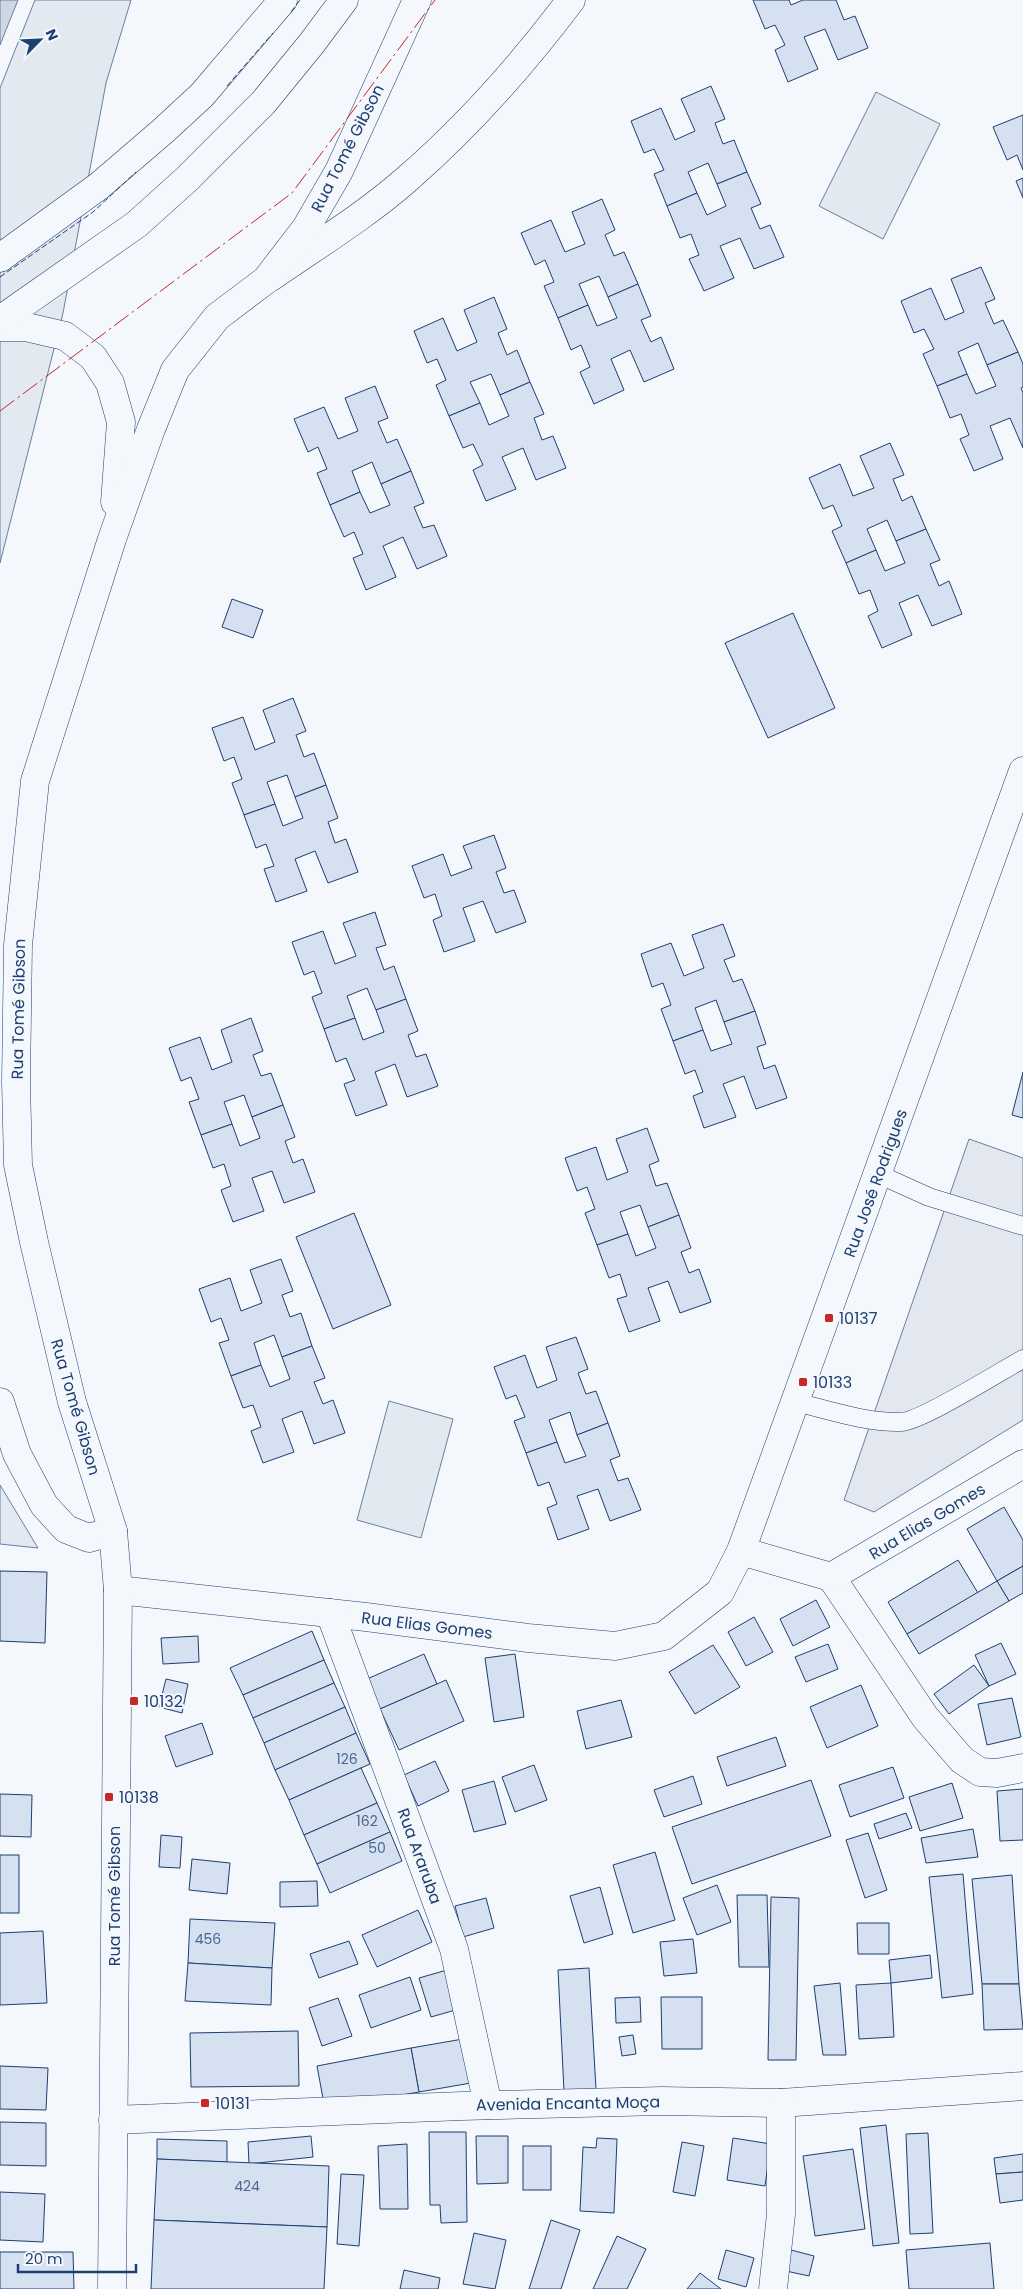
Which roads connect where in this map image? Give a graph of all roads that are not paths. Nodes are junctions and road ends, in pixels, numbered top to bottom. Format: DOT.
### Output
graph roads {
  1 [pos="283,0"];
  2 [pos="344,0"];
  3 [pos="417,0"];
  4 [pos="570,0"];
  5 [pos="0,258"];
  6 [pos="266,280"];
  7 [pos="0,320"];
  8 [pos="0,327"];
  9 [pos="112,539"];
  10 [pos="1023,771"];
  11 [pos="878,1174"];
  12 [pos="1023,1226"];
  13 [pos="1023,1359"];
  14 [pos="0,1402"];
  15 [pos="795,1402"];
  16 [pos="1023,1464"];
  17 [pos="113,1531"];
  18 [pos="741,1551"];
  19 [pos="831,1577"];
  20 [pos="118,1590"];
  21 [pos="720,1592"];
  22 [pos="330,1613"];
  23 [pos="1023,1768"];
  24 [pos="1023,2086"];
  25 [pos="781,2102"];
  26 [pos="488,2106"];
  27 [pos="113,2120"];
  28 [pos="112,2289"];
  29 [pos="773,2289"];
  1 -- 5 [label="street"];
  2 -- 7 [label="street"];
  3 -- 6 [label="street, Rua Tomé Gibson"];
  4 -- 6 [label="street"];
  6 -- 9 [label="street, Rua Tomé Gibson"];
  8 -- 9 [label="street, Rua Tomé Gibson"];
  9 -- 17 [label="street, Rua Tomé Gibson"];
  10 -- 11 [label="street, Rua José Rodrigues"];
  11 -- 12 [label="lane"];
  11 -- 15 [label="street, Rua José Rodrigues"];
  13 -- 15 [label="lane"];
  14 -- 17 [label="street"];
  15 -- 18 [label="street, Rua José Rodrigues"];
  16 -- 19 [label="street, Rua Elias Gomes"];
  17 -- 20 [label="street, Rua Tomé Gibson"];
  18 -- 19 [label="street"];
  18 -- 21 [label="street, Rua José Rodrigues"];
  19 -- 23 [label="street"];
  20 -- 22 [label="street, Rua Elias Gomes"];
  20 -- 27 [label="street, Rua Tomé Gibson"];
  21 -- 22 [label="street, Rua Elias Gomes"];
  22 -- 26 [label="street, Rua Araruba"];
  24 -- 25 [label="street, Avenida Encanta Moça"];
  25 -- 26 [label="street, Avenida Encanta Moça"];
  25 -- 29 [label="street"];
  26 -- 27 [label="street, Avenida Encanta Moça"];
  27 -- 28 [label="street, Rua Tomé Gibson"];
}
